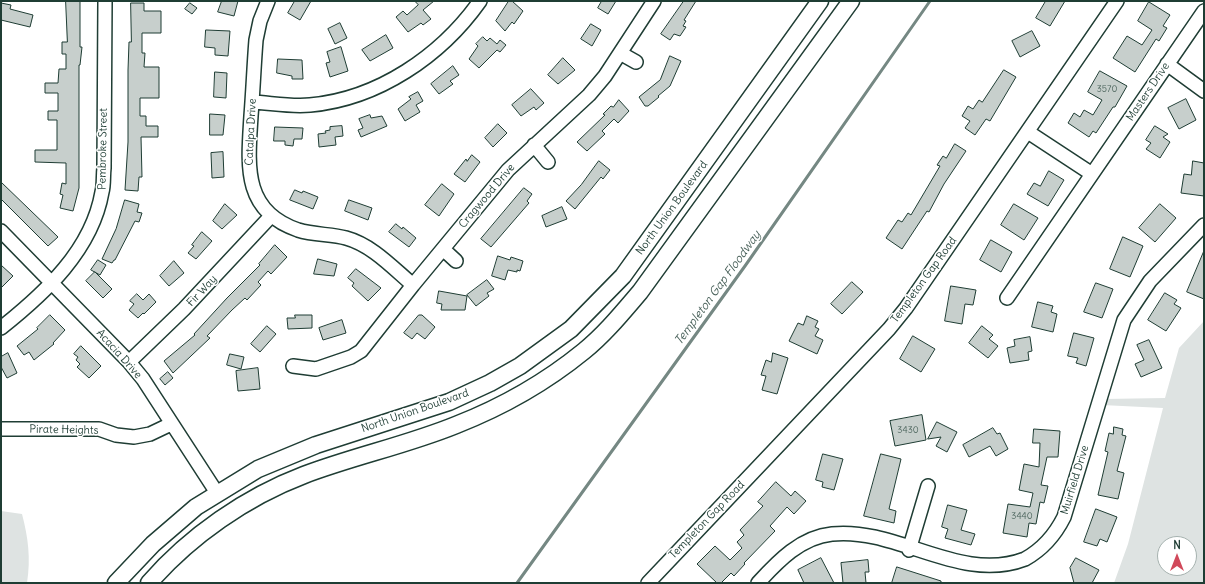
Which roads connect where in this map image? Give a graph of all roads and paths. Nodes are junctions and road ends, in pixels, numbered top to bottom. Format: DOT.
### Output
graph roads {
  1 [pos="105,1"];
  2 [pos="268,1"];
  3 [pos="480,1"];
  4 [pos="654,1"];
  5 [pos="820,1"];
  6 [pos="851,1"];
  7 [pos="1117,1"];
  8 [pos="1204,11"];
  9 [pos="620,53"];
  10 [pos="636,62"];
  11 [pos="1167,64"];
  12 [pos="1204,91"];
  13 [pos="252,102"];
  14 [pos="1028,132"];
  15 [pos="534,145"];
  16 [pos="548,162"];
  17 [pos="1092,174"];
  18 [pos="271,216"];
  19 [pos="1204,225"];
  20 [pos="1,231"];
  21 [pos="443,249"];
  22 [pos="456,260"];
  23 [pos="52,282"];
  24 [pos="413,285"];
  25 [pos="1007,298"];
  26 [pos="1,328"];
  27 [pos="129,362"];
  28 [pos="293,366"];
  29 [pos="171,424"];
  30 [pos="1,429"];
  31 [pos="928,486"];
  32 [pos="218,493"];
  33 [pos="909,550"];
  34 [pos="116,583"];
  35 [pos="149,583"];
  36 [pos="648,583"];
  37 [pos="758,583"];
  1 -- 23 [label="street, Pembroke Street"];
  2 -- 13 [label="street, Catalpa Drive"];
  3 -- 13 [label="street"];
  4 -- 9 [label="street, Cragwood Drive"];
  5 -- 32 [label="main road, North Union Boulevard"];
  6 -- 35 [label="main road"];
  7 -- 14 [label="street, Templeton Gap Road"];
  8 -- 11 [label="street, Masters Drive"];
  9 -- 10 [label="street"];
  9 -- 15 [label="street, Cragwood Drive"];
  11 -- 12 [label="street"];
  11 -- 17 [label="street, Masters Drive"];
  13 -- 18 [label="street, Catalpa Drive"];
  14 -- 17 [label="street"];
  14 -- 36 [label="street, Templeton Gap Road"];
  15 -- 16 [label="street"];
  15 -- 21 [label="street, Cragwood Drive"];
  17 -- 25 [label="street, Masters Drive"];
  18 -- 24 [label="street, Catalpa Drive"];
  18 -- 27 [label="street, Fir Way"];
  19 -- 33 [label="street, Muirfield Drive"];
  20 -- 23 [label="street, Acacia Drive"];
  21 -- 22 [label="street"];
  21 -- 24 [label="street, Cragwood Drive"];
  23 -- 26 [label="street, Pembroke Street"];
  23 -- 27 [label="street, Acacia Drive"];
  24 -- 28 [label="street, Cragwood Drive"];
  27 -- 29 [label="street, Acacia Drive"];
  29 -- 30 [label="street, Pirate Heights"];
  29 -- 32 [label="street, Acacia Drive"];
  31 -- 33 [label="street"];
  32 -- 34 [label="main road, North Union Boulevard"];
  33 -- 37 [label="street, Muirfield Drive"];
}
